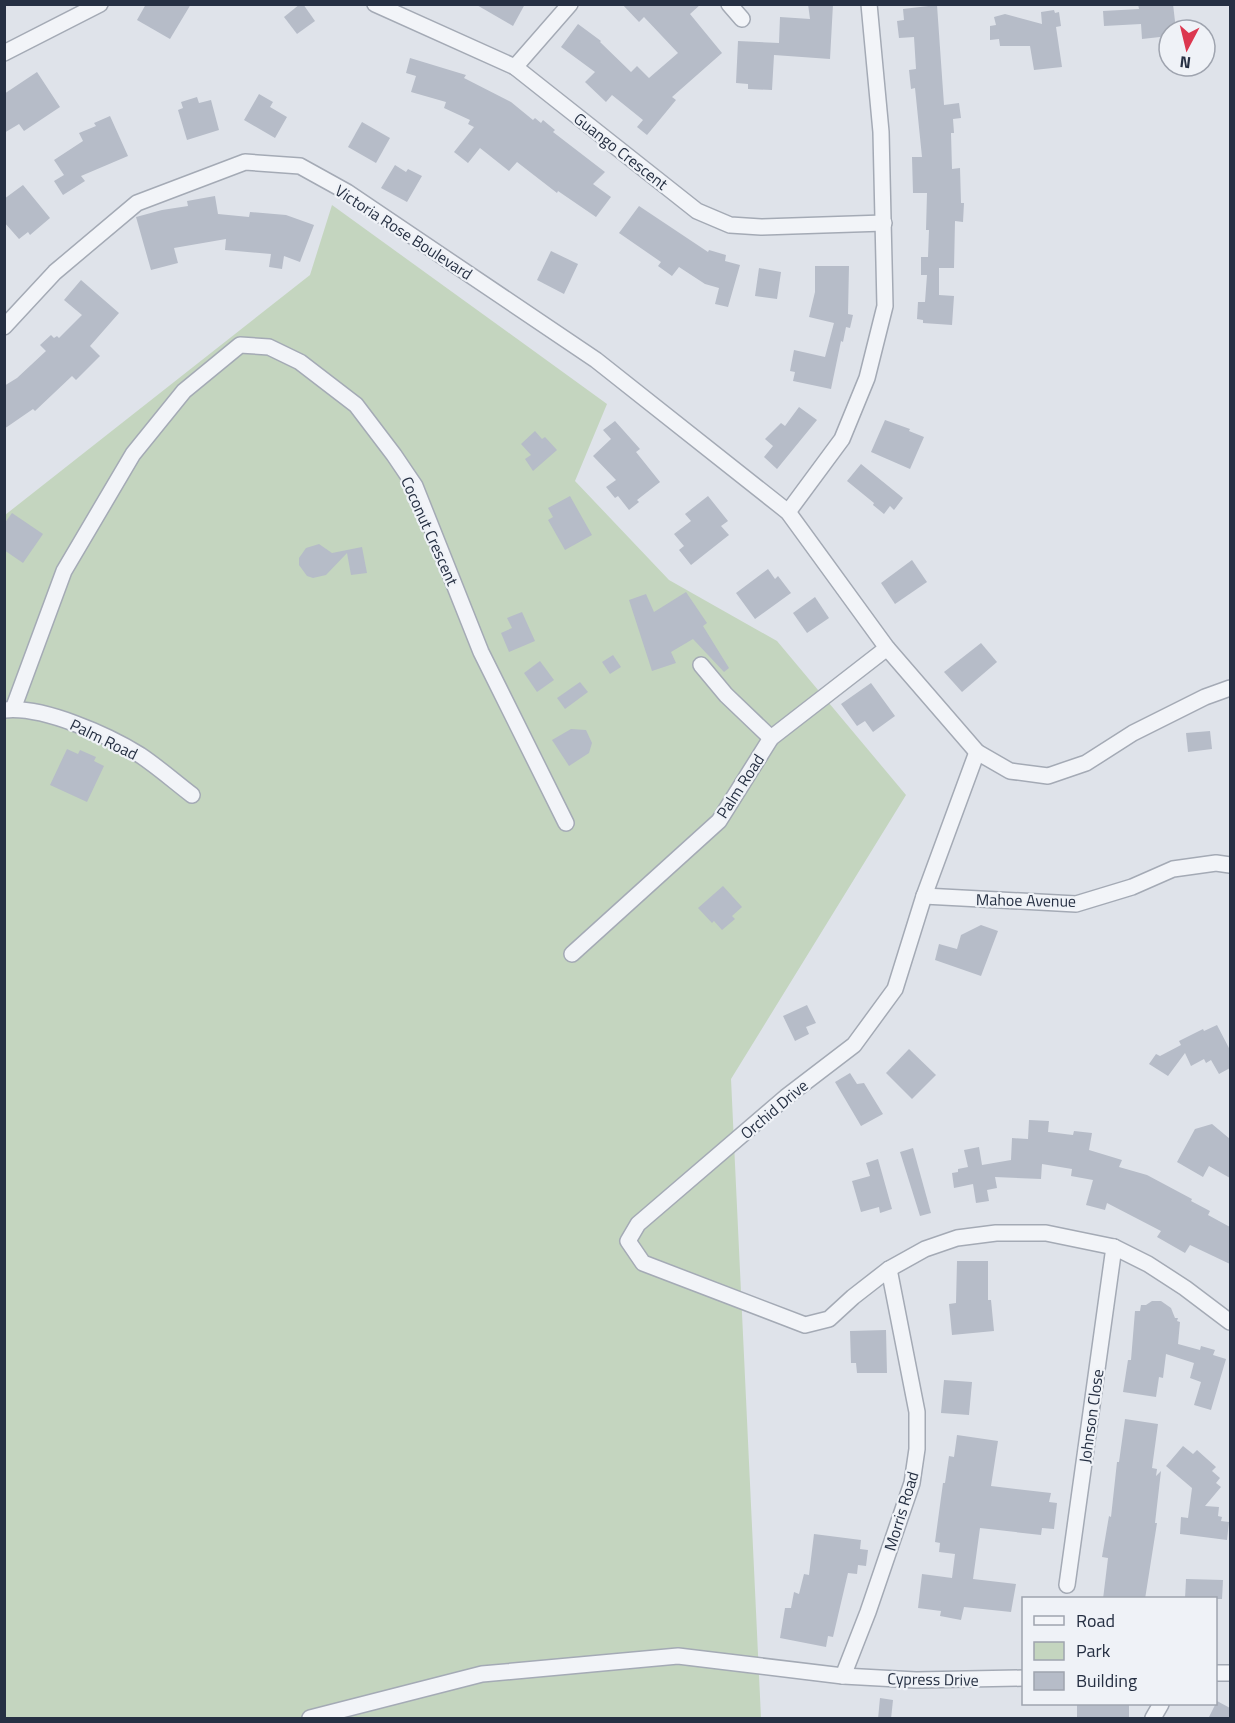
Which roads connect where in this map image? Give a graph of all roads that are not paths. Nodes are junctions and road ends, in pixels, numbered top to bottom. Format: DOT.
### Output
graph roads {
  1 [pos="100,4"];
  2 [pos="375,4"];
  3 [pos="570,4"];
  4 [pos="729,4"];
  5 [pos="869,4"];
  6 [pos="742,20"];
  7 [pos="4,53"];
  8 [pos="515,67"];
  9 [pos="884,223"];
  10 [pos="4,327"];
  11 [pos="788,512"];
  12 [pos="886,648"];
  13 [pos="701,665"];
  14 [pos="1230,688"];
  15 [pos="9,709"];
  16 [pos="771,738"];
  17 [pos="977,752"];
  18 [pos="192,795"];
  19 [pos="566,823"];
  20 [pos="1230,866"];
  21 [pos="924,896"];
  22 [pos="573,954"];
  23 [pos="1114,1247"];
  24 [pos="889,1269"];
  25 [pos="1230,1322"];
  26 [pos="1067,1585"];
  27 [pos="843,1676"];
  28 [pos="1022,1678"];
  29 [pos="1161,1705"];
  30 [pos="310,1719"];
  31 [pos="1154,1719"];
  1 -- 7 [label="street"];
  2 -- 8 [label="street, Guango Crescent"];
  3 -- 8 [label="street"];
  4 -- 6 [label="street"];
  5 -- 9 [label="street"];
  8 -- 9 [label="street, Guango Crescent"];
  9 -- 11 [label="street"];
  10 -- 11 [label="street, Victoria Rose Boulevard"];
  11 -- 12 [label="street, Victoria Rose Boulevard"];
  12 -- 16 [label="street, Palm Road"];
  12 -- 17 [label="street, Victoria Rose Boulevard"];
  13 -- 16 [label="street"];
  14 -- 17 [label="street"];
  15 -- 18 [label="street, Palm Road"];
  15 -- 19 [label="street, Coconut Crescent"];
  16 -- 22 [label="street, Palm Road"];
  17 -- 21 [label="street, Orchid Drive"];
  20 -- 21 [label="street, Mahoe Avenue"];
  21 -- 24 [label="street, Orchid Drive"];
  23 -- 24 [label="street"];
  23 -- 25 [label="street"];
  23 -- 26 [label="street, Johnson Close"];
  24 -- 27 [label="street, Morris Road"];
  27 -- 28 [label="street, Cypress Drive"];
  27 -- 30 [label="street, Cypress Drive"];
  29 -- 31 [label="street"];
}
